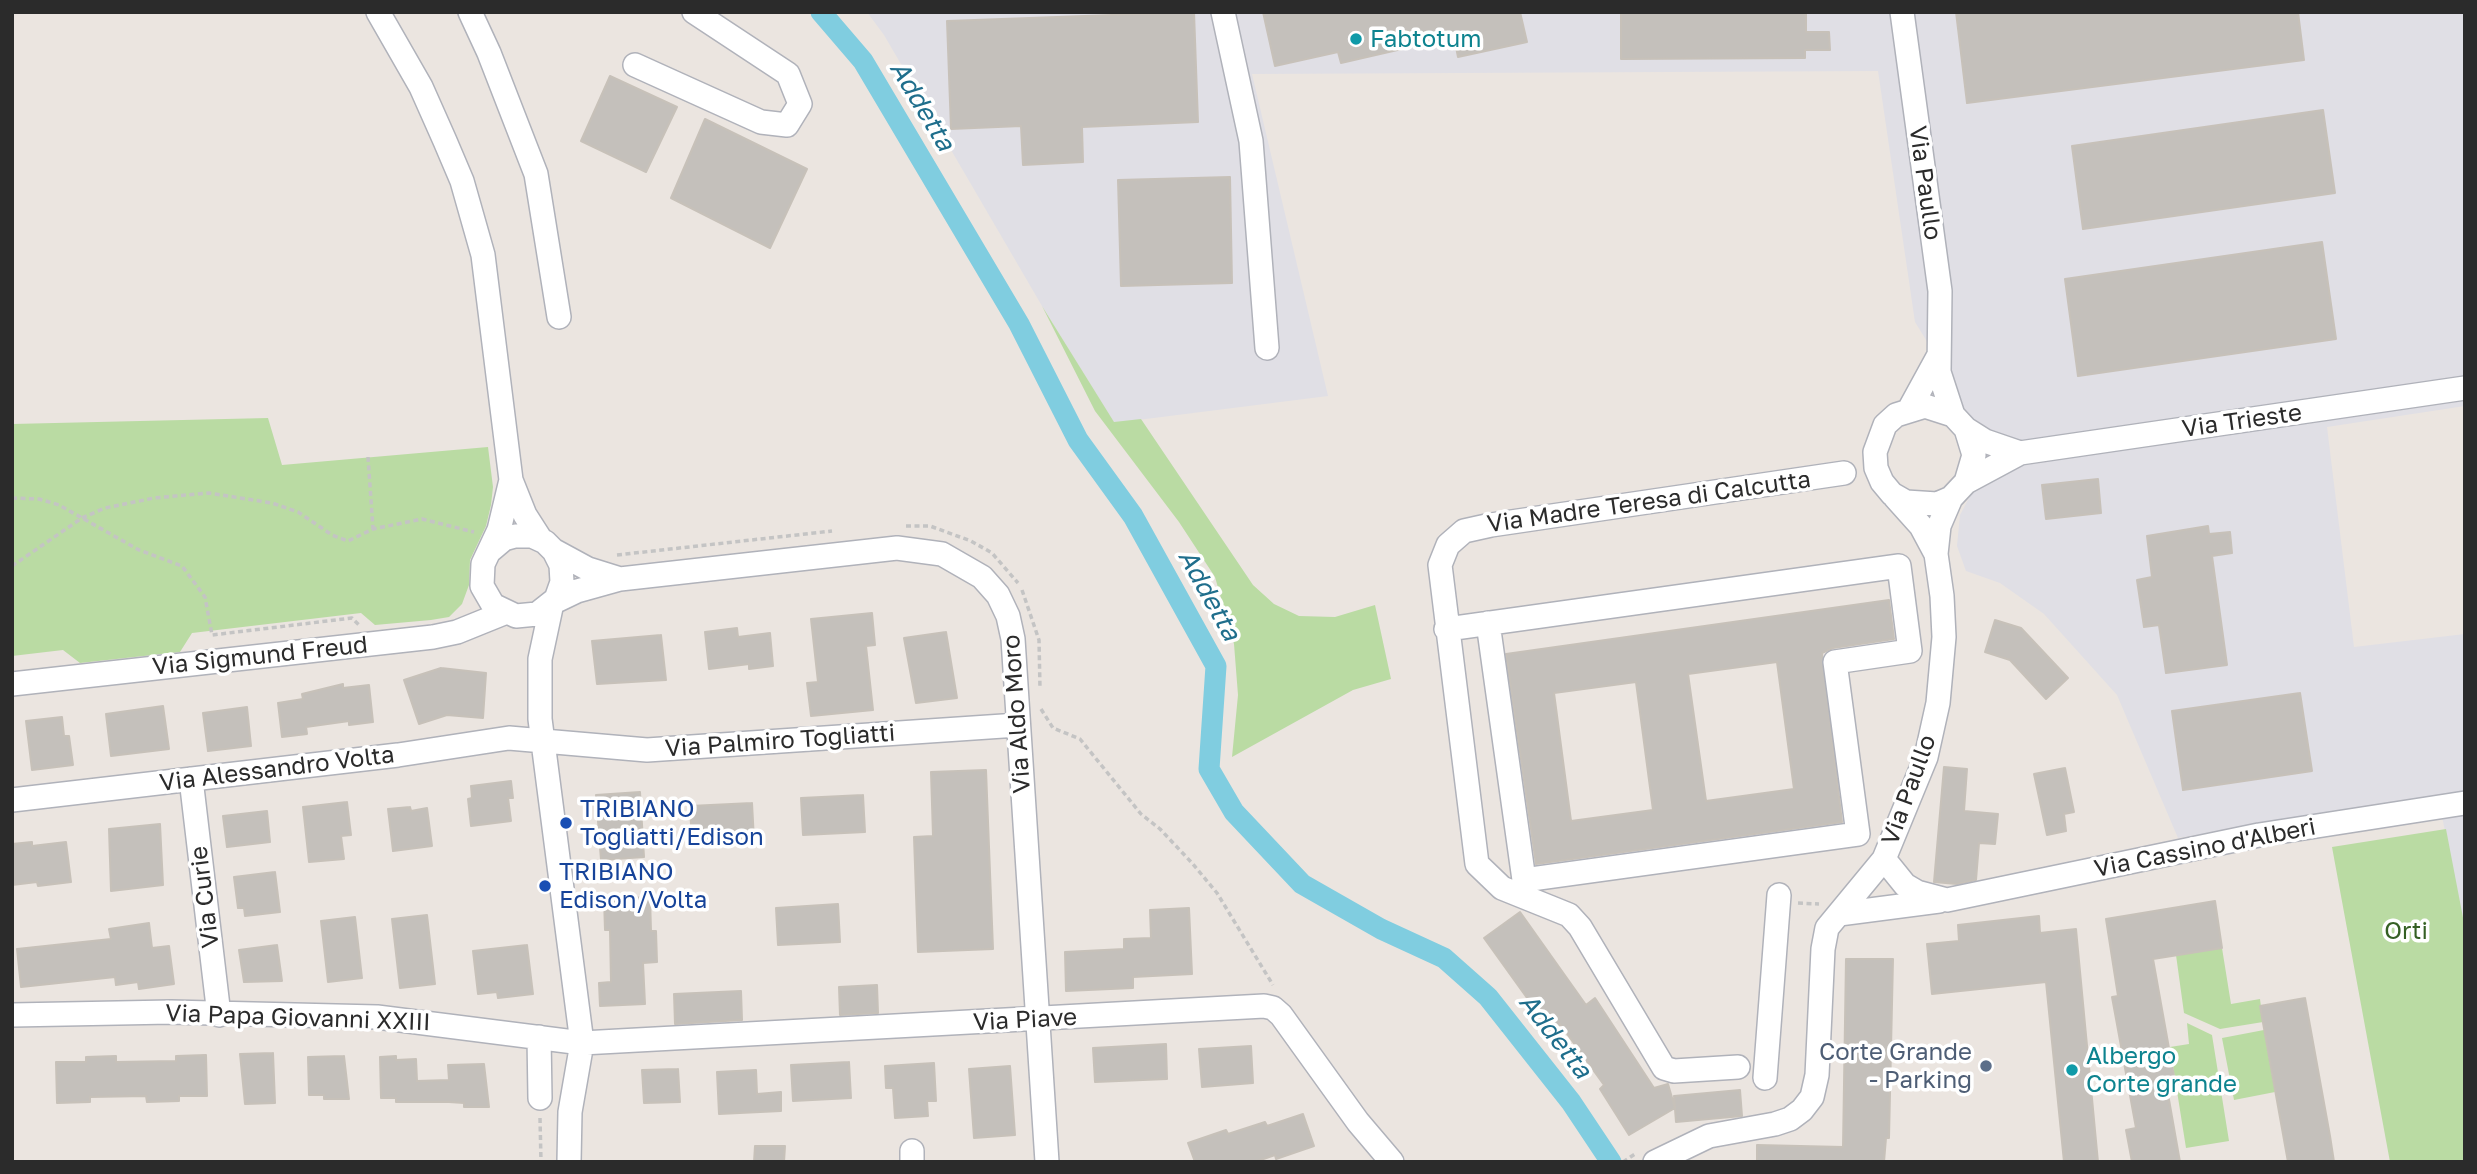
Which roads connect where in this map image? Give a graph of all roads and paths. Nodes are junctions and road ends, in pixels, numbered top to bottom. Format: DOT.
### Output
graph roads {
  1 [pos="470,12"];
  2 [pos="694,12"];
  3 [pos="1223,12"];
  4 [pos="1902,12"];
  5 [pos="386,15"];
  6 [pos="635,65"];
  7 [pos="559,317"];
  8 [pos="1266,348"];
  9 [pos="1939,355"];
  10 [pos="2465,388"];
  11 [pos="1910,408"];
  12 [pos="1959,422"];
  13 [pos="1875,453"];
  14 [pos="2020,453"];
  15 [pos="368,457"];
  16 [pos="1844,473"];
  17 [pos="511,480"];
  18 [pos="1887,488"];
  19 [pos="1959,490"];
  20 [pos="12,498"];
  21 [pos="82,518"];
  22 [pos="894,527"];
  23 [pos="373,529"];
  24 [pos="838,531"];
  25 [pos="487,542"];
  26 [pos="547,545"];
  27 [pos="1936,554"];
  28 [pos="605,556"];
  29 [pos="12,566"];
  30 [pos="620,579"];
  31 [pos="552,603"];
  32 [pos="509,614"];
  33 [pos="1488,623"];
  34 [pos="1446,629"];
  35 [pos="376,643"];
  36 [pos="538,681"];
  37 [pos="12,684"];
  38 [pos="1018,725"];
  39 [pos="542,741"];
  40 [pos="191,779"];
  41 [pos="12,800"];
  42 [pos="2465,803"];
  43 [pos="1884,859"];
  44 [pos="1779,895"];
  45 [pos="1947,900"];
  46 [pos="1839,914"];
  47 [pos="1280,995"];
  48 [pos="12,1015"];
  49 [pos="219,1015"];
  50 [pos="1038,1020"];
  51 [pos="539,1037"];
  52 [pos="582,1043"];
  53 [pos="1738,1067"];
  54 [pos="1765,1078"];
  55 [pos="540,1098"];
  56 [pos="1695,1152"];
  57 [pos="1660,1159"];
  58 [pos="541,1162"];
  59 [pos="569,1162"];
  60 [pos="1047,1162"];
  61 [pos="1392,1162"];
  1 -- 7 [label="street"];
  2 -- 6 [label="street"];
  3 -- 8 [label="street"];
  4 -- 9 [label="street, Via Paullo"];
  5 -- 17 [label="street"];
  9 -- 11 [label="street, Via Paullo"];
  9 -- 12 [label="street, Via Paullo"];
  10 -- 14 [label="street, Via Trieste"];
  11 -- 12 [label="street"];
  11 -- 13 [label="street, Via Paullo"];
  12 -- 14 [label="street, Via Trieste"];
  12 -- 19 [label="street, Via Paullo"];
  13 -- 16 [label="street, Via Madre Teresa di Calcutta"];
  13 -- 18 [label="street, Via Paullo"];
  14 -- 19 [label="street, Via Trieste"];
  15 -- 23 [label="path"];
  16 -- 18 [label="street, Via Madre Teresa di Calcutta"];
  16 -- 34 [label="street, Via Madre Teresa di Calcutta"];
  17 -- 25 [label="street"];
  17 -- 26 [label="street"];
  18 -- 19 [label="street"];
  18 -- 27 [label="street, Via Paullo"];
  19 -- 27 [label="street, Via Paullo"];
  20 -- 21 [label="path"];
  21 -- 23 [label="path"];
  21 -- 29 [label="path"];
  21 -- 35 [label="path"];
  22 -- 47 [label="path"];
  23 -- 25 [label="path"];
  24 -- 28 [label="path"];
  25 -- 26 [label="street"];
  25 -- 32 [label="street"];
  26 -- 30 [label="street"];
  26 -- 31 [label="street"];
  27 -- 43 [label="street, Via Paullo"];
  30 -- 31 [label="street"];
  30 -- 38 [label="street, Via Aldo Moro"];
  31 -- 32 [label="street"];
  31 -- 36 [label="street"];
  32 -- 35 [label="street, Via Sigmund Freud"];
  32 -- 36 [label="street"];
  33 -- 33 [label="street"];
  33 -- 34 [label="street"];
  34 -- 53 [label="street, Via Madre Teresa di Calcutta"];
  35 -- 37 [label="street, Via Sigmund Freud"];
  36 -- 39 [label="street"];
  38 -- 39 [label="street, Via Palmiro Togliatti"];
  38 -- 50 [label="street, Via Aldo Moro"];
  39 -- 40 [label="street, Via Alessandro Volta"];
  39 -- 52 [label="street"];
  40 -- 41 [label="street, Via Alessandro Volta"];
  40 -- 49 [label="street, Via Curie"];
  42 -- 45 [label="street, Via Cassino d'Alberi"];
  43 -- 45 [label="street, Via Cassino d'Alberi"];
  43 -- 46 [label="street, Via Paullo"];
  44 -- 54 [label="street"];
  45 -- 46 [label="street, Via Cassino d'Alberi"];
  46 -- 56 [label="street, Via Paullo"];
  48 -- 49 [label="street, Via Papa Giovanni XXIII"];
  49 -- 51 [label="street, Via Papa Giovanni XXIII"];
  50 -- 52 [label="street, Via Piave"];
  50 -- 60 [label="street, Via Aldo Moro"];
  50 -- 61 [label="street, Via Piave"];
  51 -- 52 [label="street, Via Papa Giovanni XXIII"];
  51 -- 55 [label="street"];
  52 -- 59 [label="street"];
  55 -- 58 [label="path"];
  56 -- 57 [label="street"];
}
